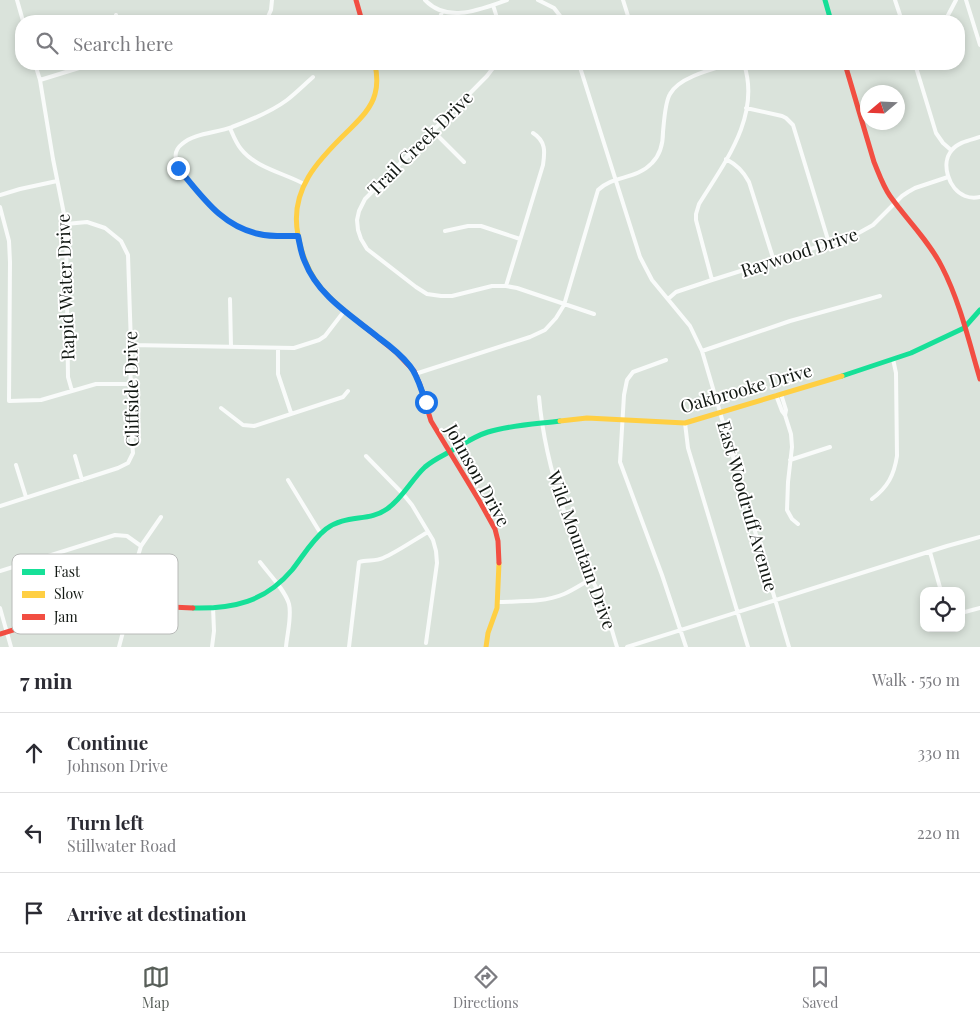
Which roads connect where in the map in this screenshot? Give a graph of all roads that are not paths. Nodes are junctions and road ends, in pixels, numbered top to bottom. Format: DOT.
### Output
graph roads {
  1 [pos="16,0"];
  2 [pos="272,0"];
  3 [pos="356,0"];
  4 [pos="425,0"];
  5 [pos="507,0"];
  6 [pos="538,0"];
  7 [pos="623,0"];
  8 [pos="825,0"];
  9 [pos="895,0"];
  10 [pos="956,0"];
  11 [pos="966,0"];
  12 [pos="493,5"];
  13 [pos="442,11"];
  14 [pos="21,15"];
  15 [pos="269,15"];
  16 [pos="360,15"];
  17 [pos="441,15"];
  18 [pos="496,15"];
  19 [pos="559,15"];
  20 [pos="628,15"];
  21 [pos="829,15"];
  22 [pos="900,15"];
  23 [pos="948,15"];
  24 [pos="980,44"];
  25 [pos="38,70"];
  26 [pos="72,70"];
  27 [pos="376,70"];
  28 [pos="492,70"];
  29 [pos="582,70"];
  30 [pos="712,70"];
  31 [pos="746,70"];
  32 [pos="847,70"];
  33 [pos="917,70"];
  34 [pos="313,77"];
  35 [pos="40,80"];
  36 [pos="746,108"];
  37 [pos="230,128"];
  38 [pos="433,131"];
  39 [pos="533,133"];
  40 [pos="980,137"];
  41 [pos="951,150"];
  42 [pos="726,159"];
  43 [pos="464,162"];
  44 [pos="948,177"];
  45 [pos="616,180"];
  46 [pos="58,181"];
  47 [pos="304,184"];
  48 [pos="0,195"];
  49 [pos="980,197"];
  50 [pos="895,203"];
  51 [pos="0,207"];
  52 [pos="66,224"];
  53 [pos="445,231"];
  54 [pos="298,236"];
  55 [pos="520,239"];
  56 [pos="829,243"];
  57 [pos="774,261"];
  58 [pos="712,280"];
  59 [pos="506,286"];
  60 [pos="880,296"];
  61 [pos="230,299"];
  62 [pos="668,299"];
  63 [pos="564,305"];
  64 [pos="345,310"];
  65 [pos="980,310"];
  66 [pos="594,314"];
  67 [pos="964,328"];
  68 [pos="131,345"];
  69 [pos="231,348"];
  70 [pos="278,348"];
  71 [pos="702,351"];
  72 [pos="893,359"];
  73 [pos="666,360"];
  74 [pos="415,374"];
  75 [pos="980,379"];
  76 [pos="130,384"];
  77 [pos="72,391"];
  78 [pos="348,391"];
  79 [pos="779,394"];
  80 [pos="539,397"];
  81 [pos="221,408"];
  82 [pos="291,413"];
  83 [pos="720,413"];
  84 [pos="623,419"];
  85 [pos="685,423"];
  86 [pos="542,424"];
  87 [pos="830,447"];
  88 [pos="450,452"];
  89 [pos="75,456"];
  90 [pos="366,456"];
  91 [pos="790,460"];
  92 [pos="16,465"];
  93 [pos="82,480"];
  94 [pos="288,480"];
  95 [pos="403,494"];
  96 [pos="26,497"];
  97 [pos="872,499"];
  98 [pos="0,506"];
  99 [pos="161,518"];
  100 [pos="798,524"];
  101 [pos="428,532"];
  102 [pos="321,534"];
  103 [pos="980,537"];
  104 [pos="141,546"];
  105 [pos="930,552"];
  106 [pos="56,554"];
  107 [pos="139,554"];
  108 [pos="260,562"];
  109 [pos="12,567"];
  110 [pos="0,571"];
  111 [pos="591,579"];
  112 [pos="277,584"];
  113 [pos="940,587"];
  114 [pos="775,599"];
  115 [pos="497,602"];
  116 [pos="178,606"];
  117 [pos="213,607"];
  118 [pos="0,608"];
  119 [pos="980,608"];
  120 [pos="737,612"];
  121 [pos="965,612"];
  122 [pos="12,630"];
  123 [pos="681,630"];
  124 [pos="7,632"];
  125 [pos="0,634"];
  126 [pos="122,634"];
  127 [pos="426,643"];
  128 [pos="11,647"];
  129 [pos="119,647"];
  130 [pos="212,647"];
  131 [pos="286,647"];
  132 [pos="349,647"];
  133 [pos="486,647"];
  134 [pos="617,647"];
  135 [pos="627,647"];
  136 [pos="686,647"];
  137 [pos="748,647"];
  138 [pos="790,647"];
  1 -- 14 [label="street"];
  2 -- 15 [label="street"];
  3 -- 16 [label="street"];
  4 -- 13 [label="street"];
  5 -- 12 [label="street"];
  6 -- 19 [label="street"];
  7 -- 20 [label="street"];
  8 -- 21 [label="street"];
  9 -- 22 [label="street"];
  10 -- 23 [label="street"];
  11 -- 24 [label="street"];
  12 -- 13 [label="street"];
  12 -- 18 [label="street"];
  13 -- 17 [label="street"];
  25 -- 35 [label="street, Rapid Water Drive"];
  26 -- 35 [label="street"];
  27 -- 47 [label="street, Johnson Drive"];
  28 -- 38 [label="street, Trail Creek Drive"];
  29 -- 45 [label="street, East Woodruff Avenue"];
  30 -- 45 [label="street"];
  31 -- 36 [label="street"];
  32 -- 50 [label="street"];
  33 -- 41 [label="street"];
  34 -- 37 [label="street"];
  35 -- 46 [label="street, Rapid Water Drive"];
  36 -- 42 [label="street"];
  36 -- 56 [label="street"];
  37 -- 47 [label="street"];
  37 -- 54 [label="street"];
  38 -- 43 [label="street"];
  38 -- 59 [label="street, Trail Creek Drive"];
  39 -- 55 [label="street"];
  40 -- 41 [label="street"];
  41 -- 44 [label="street"];
  42 -- 57 [label="street"];
  42 -- 58 [label="street"];
  44 -- 49 [label="street"];
  44 -- 50 [label="street, Raywood Drive"];
  45 -- 62 [label="street, East Woodruff Avenue"];
  45 -- 63 [label="street"];
  46 -- 48 [label="street"];
  46 -- 52 [label="street, Rapid Water Drive"];
  47 -- 54 [label="street, Johnson Drive"];
  50 -- 56 [label="street, Raywood Drive"];
  50 -- 67 [label="street"];
  51 -- 77 [label="street"];
  52 -- 68 [label="street, Cliffside Drive"];
  52 -- 77 [label="street, Rapid Water Drive"];
  53 -- 55 [label="street"];
  54 -- 64 [label="street, Johnson Drive"];
  55 -- 59 [label="street"];
  56 -- 57 [label="street, Raywood Drive"];
  57 -- 58 [label="street, Raywood Drive"];
  58 -- 62 [label="street, Raywood Drive"];
  59 -- 63 [label="street, Trail Creek Drive"];
  60 -- 71 [label="street"];
  61 -- 69 [label="street"];
  62 -- 71 [label="street, East Woodruff Avenue"];
  63 -- 66 [label="street, Trail Creek Drive"];
  63 -- 74 [label="street"];
  64 -- 70 [label="street"];
  64 -- 74 [label="street, Johnson Drive"];
  65 -- 67 [label="street, Oakbrooke Drive"];
  67 -- 72 [label="street, Oakbrooke Drive"];
  67 -- 75 [label="street"];
  68 -- 69 [label="street"];
  68 -- 76 [label="street, Cliffside Drive"];
  69 -- 70 [label="street"];
  70 -- 82 [label="street"];
  71 -- 83 [label="street, East Woodruff Avenue"];
  72 -- 79 [label="street, Oakbrooke Drive"];
  72 -- 97 [label="street"];
  73 -- 84 [label="street"];
  74 -- 88 [label="street, Johnson Drive"];
  76 -- 77 [label="street"];
  76 -- 93 [label="street, Cliffside Drive"];
  78 -- 82 [label="street"];
  79 -- 83 [label="street, Oakbrooke Drive"];
  79 -- 91 [label="street"];
  80 -- 86 [label="street, Wild Mountain Drive"];
  81 -- 82 [label="street"];
  83 -- 85 [label="street, Oakbrooke Drive"];
  83 -- 114 [label="street, East Woodruff Avenue"];
  84 -- 85 [label="street, Oakbrooke Drive"];
  84 -- 86 [label="street, Oakbrooke Drive"];
  84 -- 123 [label="street"];
  85 -- 120 [label="street"];
  86 -- 88 [label="street, Oakbrooke Drive"];
  86 -- 111 [label="street, Wild Mountain Drive"];
  87 -- 91 [label="street"];
  88 -- 95 [label="street, Oakbrooke Drive"];
  88 -- 115 [label="street, Johnson Drive"];
  89 -- 93 [label="street"];
  90 -- 95 [label="street"];
  91 -- 100 [label="street"];
  92 -- 96 [label="street"];
  93 -- 96 [label="street, Cliffside Drive"];
  94 -- 102 [label="street"];
  95 -- 101 [label="street"];
  95 -- 102 [label="street, Oakbrooke Drive"];
  96 -- 98 [label="street, Cliffside Drive"];
  99 -- 104 [label="street"];
  101 -- 127 [label="street"];
  101 -- 132 [label="street"];
  102 -- 112 [label="street, Oakbrooke Drive"];
  103 -- 105 [label="street"];
  104 -- 106 [label="street"];
  104 -- 107 [label="street"];
  105 -- 113 [label="street"];
  105 -- 114 [label="street"];
  108 -- 112 [label="street"];
  109 -- 110 [label="street"];
  111 -- 115 [label="street"];
  111 -- 134 [label="street, Wild Mountain Drive"];
  112 -- 117 [label="street, Oakbrooke Drive"];
  112 -- 131 [label="street"];
  114 -- 120 [label="street"];
  114 -- 138 [label="street, East Woodruff Avenue"];
  115 -- 133 [label="street, Johnson Drive"];
  116 -- 117 [label="street, Oakbrooke Drive"];
  117 -- 130 [label="street"];
  118 -- 124 [label="street"];
  119 -- 121 [label="street"];
  120 -- 123 [label="street"];
  120 -- 137 [label="street"];
  122 -- 124 [label="street, Oakbrooke Drive"];
  123 -- 135 [label="street"];
  123 -- 136 [label="street"];
  124 -- 125 [label="street, Oakbrooke Drive"];
  124 -- 128 [label="street"];
  126 -- 129 [label="street"];
}
